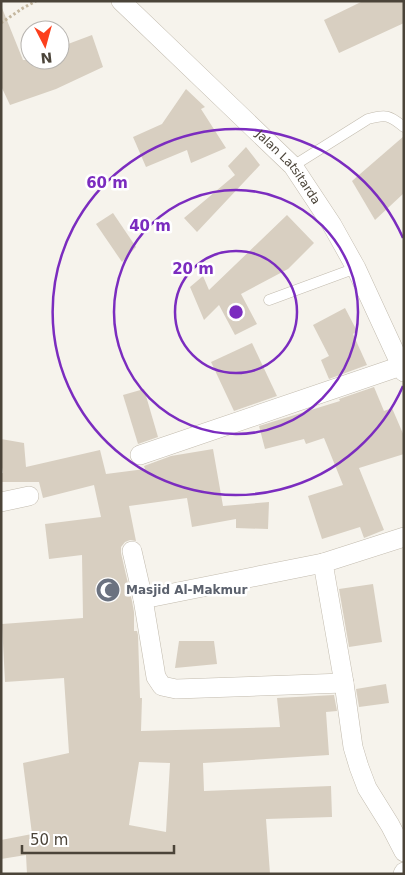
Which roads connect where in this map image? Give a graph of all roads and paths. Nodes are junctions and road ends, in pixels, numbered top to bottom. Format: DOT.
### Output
graph roads {
  1 [pos="36,1"];
  2 [pos="121,1"];
  3 [pos="1,23"];
  4 [pos="404,127"];
  5 [pos="293,166"];
  6 [pos="356,268"];
  7 [pos="269,300"];
  8 [pos="402,369"];
  9 [pos="140,456"];
  10 [pos="28,496"];
  11 [pos="1,502"];
  12 [pos="404,537"];
  13 [pos="132,551"];
  14 [pos="323,563"];
  15 [pos="143,599"];
  16 [pos="344,683"];
  17 [pos="404,852"];
  1 -- 3 [label="path"];
  2 -- 5 [label="street, Jalan Latsitarda"];
  4 -- 5 [label="lane"];
  5 -- 6 [label="street, Jalan Latsitarda"];
  6 -- 7 [label="lane"];
  6 -- 8 [label="street, Jalan Latsitarda"];
  8 -- 9 [label="street"];
  10 -- 11 [label="street"];
  12 -- 14 [label="street"];
  13 -- 15 [label="street"];
  14 -- 15 [label="street"];
  14 -- 16 [label="street"];
  15 -- 16 [label="street"];
  16 -- 17 [label="street"];
}
